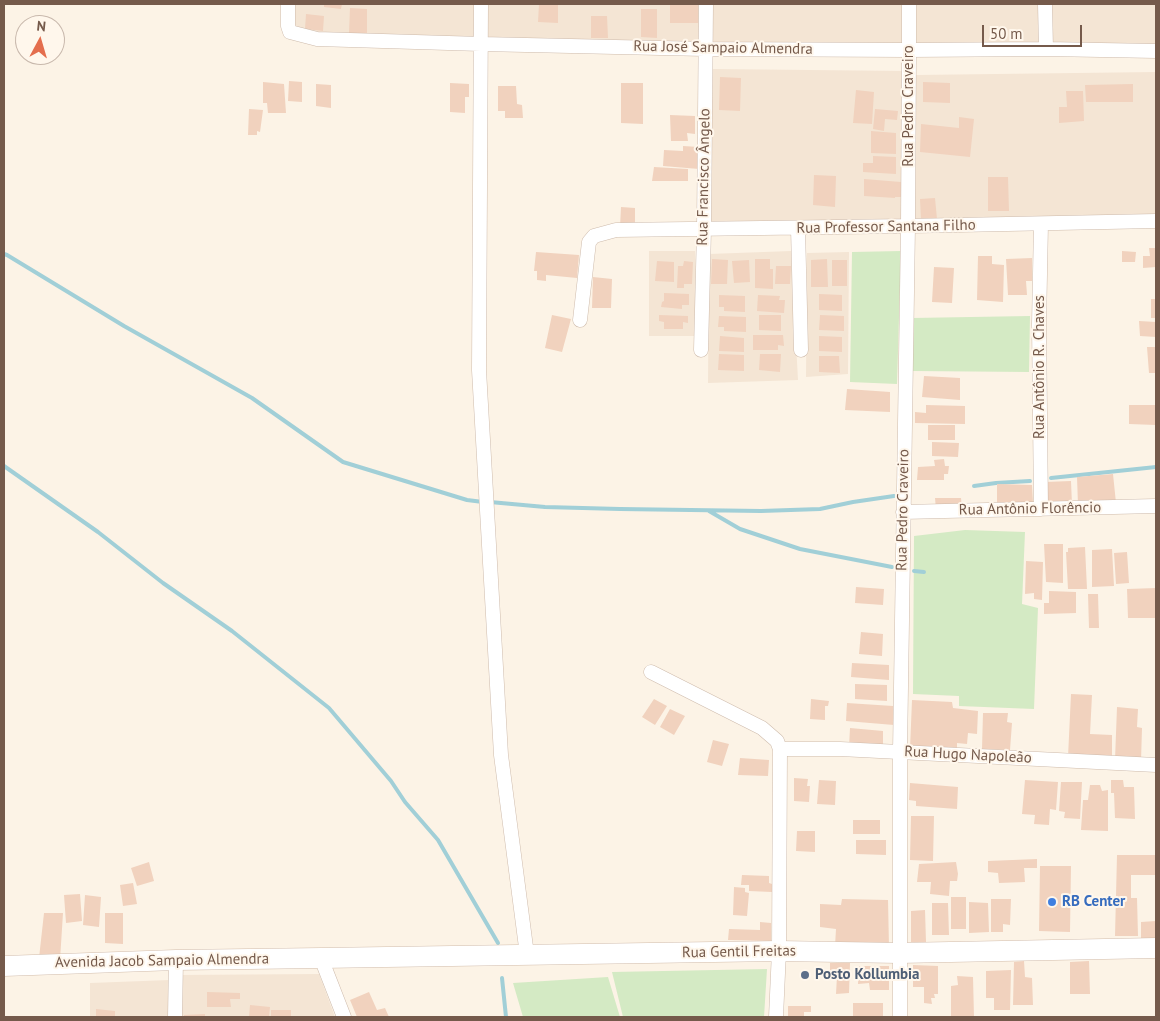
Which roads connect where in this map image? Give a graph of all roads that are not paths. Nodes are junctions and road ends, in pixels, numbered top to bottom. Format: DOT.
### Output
graph roads {
  1 [pos="288,4"];
  2 [pos="481,4"];
  3 [pos="706,4"];
  4 [pos="909,4"];
  5 [pos="1045,4"];
  6 [pos="481,44"];
  7 [pos="705,49"];
  8 [pos="1046,49"];
  9 [pos="909,50"];
  10 [pos="1156,50"];
  11 [pos="1156,221"];
  12 [pos="1041,224"];
  13 [pos="908,226"];
  14 [pos="798,228"];
  15 [pos="704,229"];
  16 [pos="580,320"];
  17 [pos="701,350"];
  18 [pos="801,350"];
  19 [pos="1156,506"];
  20 [pos="1041,509"];
  21 [pos="903,512"];
  22 [pos="651,672"];
  23 [pos="780,749"];
  24 [pos="900,752"];
  25 [pos="1156,764"];
  26 [pos="1156,948"];
  27 [pos="778,952"];
  28 [pos="899,953"];
  29 [pos="527,955"];
  30 [pos="321,958"];
  31 [pos="176,960"];
  32 [pos="4,966"];
  33 [pos="176,1017"];
  34 [pos="344,1017"];
  35 [pos="776,1017"];
  36 [pos="900,1017"];
  1 -- 6 [label="street, Rua José Sampaio Almendra"];
  2 -- 6 [label="street"];
  3 -- 7 [label="street, Rua Francisco Ângelo"];
  4 -- 9 [label="street, Rua Pedro Craveiro"];
  5 -- 8 [label="street"];
  6 -- 7 [label="street, Rua José Sampaio Almendra"];
  6 -- 29 [label="street"];
  7 -- 9 [label="street, Rua José Sampaio Almendra"];
  7 -- 15 [label="street, Rua Francisco Ângelo"];
  8 -- 9 [label="street, Rua José Sampaio Almendra"];
  8 -- 10 [label="street, Rua José Sampaio Almendra"];
  9 -- 13 [label="street, Rua Pedro Craveiro"];
  11 -- 12 [label="street, Rua Professor Santana Filho"];
  12 -- 13 [label="street, Rua Professor Santana Filho"];
  12 -- 20 [label="street, Rua Antônio R. Chaves"];
  13 -- 14 [label="street, Rua Professor Santana Filho"];
  13 -- 21 [label="street, Rua Pedro Craveiro"];
  14 -- 15 [label="street, Rua Professor Santana Filho"];
  14 -- 18 [label="street"];
  15 -- 16 [label="street, Rua Professor Santana Filho"];
  15 -- 17 [label="street, Rua Francisco Ângelo"];
  19 -- 20 [label="street, Rua Antônio Florêncio"];
  20 -- 21 [label="street, Rua Antônio Florêncio"];
  21 -- 24 [label="street, Rua Pedro Craveiro"];
  22 -- 23 [label="street"];
  23 -- 24 [label="street, Rua Hugo Napoleão"];
  23 -- 27 [label="street"];
  24 -- 25 [label="street, Rua Hugo Napoleão"];
  24 -- 28 [label="street, Rua Pedro Craveiro"];
  26 -- 28 [label="main road, Rua Gentil Freitas"];
  27 -- 28 [label="main road, Rua Gentil Freitas"];
  27 -- 29 [label="main road, Rua Gentil Freitas"];
  27 -- 35 [label="street"];
  28 -- 36 [label="street, Rua Pedro Craveiro"];
  29 -- 30 [label="main road, Rua Gentil Freitas"];
  30 -- 31 [label="main road, Avenida Jacob Sampaio Almendra"];
  30 -- 34 [label="street"];
  31 -- 32 [label="main road, Avenida Jacob Sampaio Almendra"];
  31 -- 33 [label="street"];
}
